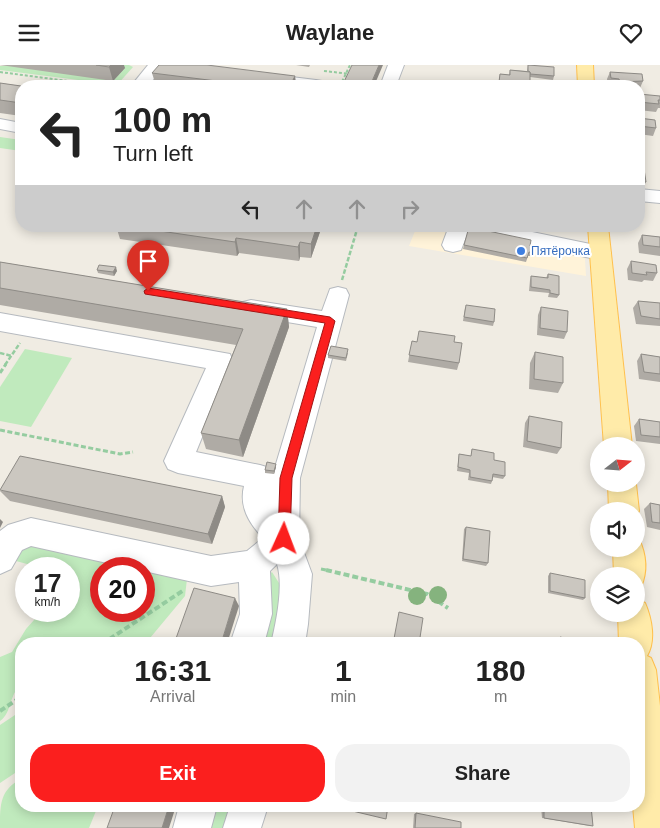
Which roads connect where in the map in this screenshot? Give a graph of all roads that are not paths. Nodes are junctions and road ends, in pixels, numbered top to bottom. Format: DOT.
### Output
graph roads {
  1 [pos="164,65"];
  2 [pos="396,65"];
  3 [pos="585,65"];
  4 [pos="268,72"];
  5 [pos="245,76"];
  6 [pos="146,80"];
  7 [pos="313,80"];
  8 [pos="390,80"];
  9 [pos="586,80"];
  10 [pos="0,125"];
  11 [pos="15,127"];
  12 [pos="645,196"];
  13 [pos="660,197"];
  14 [pos="488,232"];
  15 [pos="598,232"];
  16 [pos="600,253"];
  17 [pos="338,295"];
  18 [pos="226,304"];
  19 [pos="3,315"];
  20 [pos="330,321"];
  21 [pos="617,437"];
  22 [pos="284,539"];
  23 [pos="0,559"];
  24 [pos="254,565"];
  25 [pos="635,622"];
  26 [pos="249,637"];
  27 [pos="289,637"];
  28 [pos="636,637"];
  29 [pos="645,709"];
  30 [pos="653,761"];
  31 [pos="196,812"];
  32 [pos="247,812"];
  33 [pos="192,828"];
  34 [pos="242,828"];
  35 [pos="654,828"];
  1 -- 6 [label="street"];
  2 -- 8 [label="street"];
  3 -- 9 [label="main road"];
  4 -- 5 [label="street"];
  4 -- 7 [label="street"];
  10 -- 11 [label="street"];
  12 -- 13 [label="street"];
  14 -- 16 [label="street"];
  15 -- 16 [label="main road"];
  16 -- 21 [label="main road"];
  17 -- 20 [label="street"];
  18 -- 20 [label="street"];
  19 -- 22 [label="street"];
  20 -- 22 [label="street"];
  22 -- 24 [label="street"];
  22 -- 27 [label="street"];
  23 -- 24 [label="street"];
  24 -- 26 [label="street"];
  25 -- 28 [label="main road"];
  29 -- 30 [label="main road"];
  30 -- 35 [label="main road"];
  31 -- 33 [label="street"];
  32 -- 34 [label="street"];
}
